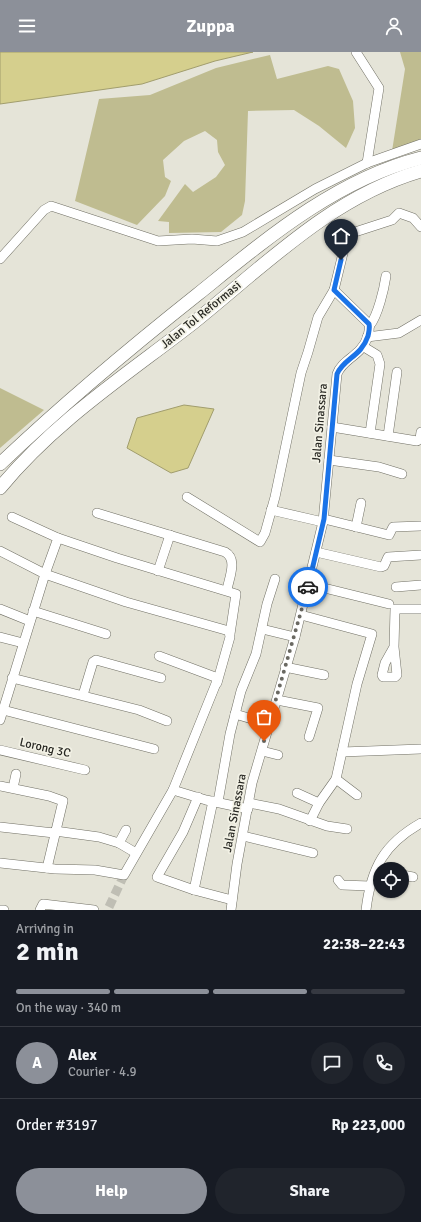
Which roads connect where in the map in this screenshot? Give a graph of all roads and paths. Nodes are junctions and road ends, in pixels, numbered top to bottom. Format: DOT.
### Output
graph roads {
  1 [pos="356,52"];
  2 [pos="421,144"];
  3 [pos="421,158"];
  4 [pos="367,163"];
  5 [pos="419,173"];
  6 [pos="421,227"];
  7 [pos="0,259"];
  8 [pos="386,276"];
  9 [pos="334,290"];
  10 [pos="421,320"];
  11 [pos="370,325"];
  12 [pos="367,337"];
  13 [pos="364,347"];
  14 [pos="397,372"];
  15 [pos="332,427"];
  16 [pos="421,432"];
  17 [pos="370,433"];
  18 [pos="388,436"];
  19 [pos="329,460"];
  20 [pos="0,464"];
  21 [pos="402,474"];
  22 [pos="0,488"];
  23 [pos="187,497"];
  24 [pos="361,503"];
  25 [pos="271,510"];
  26 [pos="97,513"];
  27 [pos="12,517"];
  28 [pos="324,521"];
  29 [pos="421,526"];
  30 [pos="356,527"];
  31 [pos="170,535"];
  32 [pos="58,538"];
  33 [pos="0,551"];
  34 [pos="316,552"];
  35 [pos="421,555"];
  36 [pos="158,571"];
  37 [pos="44,574"];
  38 [pos="275,579"];
  39 [pos="308,584"];
  40 [pos="421,585"];
  41 [pos="396,587"];
  42 [pos="227,590"];
  43 [pos="389,604"];
  44 [pos="421,608"];
  45 [pos="0,609"];
  46 [pos="33,611"];
  47 [pos="300,615"];
  48 [pos="30,621"];
  49 [pos="262,629"];
  50 [pos="229,632"];
  51 [pos="106,634"];
  52 [pos="0,637"];
  53 [pos="295,637"];
  54 [pos="23,643"];
  55 [pos="394,647"];
  56 [pos="159,656"];
  57 [pos="285,666"];
  58 [pos="324,675"];
  59 [pos="12,678"];
  60 [pos="161,678"];
  61 [pos="217,683"];
  62 [pos="83,696"];
  63 [pos="277,700"];
  64 [pos="1,714"];
  65 [pos="235,714"];
  66 [pos="167,721"];
  67 [pos="270,724"];
  68 [pos="309,737"];
  69 [pos="154,749"];
  70 [pos="421,749"];
  71 [pos="0,750"];
  72 [pos="262,751"];
  73 [pos="342,752"];
  74 [pos="278,755"];
  75 [pos="85,770"];
  76 [pos="16,774"];
  77 [pos="336,779"];
  78 [pos="0,786"];
  79 [pos="13,788"];
  80 [pos="173,790"];
  81 [pos="297,793"];
  82 [pos="357,795"];
  83 [pos="198,797"];
  84 [pos="216,802"];
  85 [pos="319,803"];
  86 [pos="248,806"];
  87 [pos="310,821"];
  88 [pos="421,823"];
  89 [pos="0,827"];
  90 [pos="347,829"];
  91 [pos="126,830"];
  92 [pos="54,832"];
  93 [pos="243,836"];
  94 [pos="119,843"];
  95 [pos="136,853"];
  96 [pos="313,853"];
  97 [pos="381,862"];
  98 [pos="0,864"];
  99 [pos="47,868"];
  100 [pos="409,876"];
  101 [pos="413,877"];
  102 [pos="338,880"];
  103 [pos="373,880"];
  104 [pos="370,886"];
  105 [pos="194,890"];
  106 [pos="232,900"];
  107 [pos="0,910"];
  108 [pos="4,910"];
  109 [pos="40,910"];
  110 [pos="94,910"];
  111 [pos="232,910"];
  112 [pos="366,910"];
  1 -- 4 [label="street"];
  2 -- 4 [label="street"];
  3 -- 20 [label="highway, Jalan Tol Reformasi"];
  4 -- 7 [label="street"];
  5 -- 22 [label="highway, Jalan Tol Reformasi"];
  6 -- 9 [label="street"];
  8 -- 11 [label="street"];
  9 -- 11 [label="street"];
  9 -- 25 [label="street"];
  10 -- 12 [label="street"];
  11 -- 12 [label="street"];
  12 -- 13 [label="street"];
  13 -- 15 [label="street, Jalan Sinassara"];
  13 -- 17 [label="street"];
  14 -- 18 [label="street"];
  15 -- 17 [label="street"];
  15 -- 19 [label="street, Jalan Sinassara"];
  16 -- 18 [label="street"];
  17 -- 18 [label="street"];
  19 -- 21 [label="street"];
  19 -- 28 [label="street, Jalan Sinassara"];
  23 -- 25 [label="street"];
  24 -- 30 [label="street"];
  25 -- 28 [label="street"];
  26 -- 31 [label="street"];
  27 -- 32 [label="street"];
  28 -- 30 [label="street"];
  28 -- 34 [label="street, Jalan Sinassara"];
  29 -- 30 [label="street"];
  31 -- 36 [label="street"];
  31 -- 42 [label="street"];
  32 -- 36 [label="street"];
  32 -- 37 [label="street"];
  33 -- 37 [label="street"];
  34 -- 35 [label="street"];
  34 -- 39 [label="street, Jalan Sinassara"];
  36 -- 42 [label="street"];
  37 -- 46 [label="street"];
  37 -- 50 [label="street"];
  38 -- 49 [label="street"];
  39 -- 43 [label="street"];
  39 -- 47 [label="street, Jalan Sinassara"];
  40 -- 41 [label="street"];
  42 -- 50 [label="street"];
  44 -- 55 [label="street"];
  45 -- 48 [label="street"];
  46 -- 48 [label="street"];
  46 -- 51 [label="street"];
  47 -- 53 [label="street, Jalan Sinassara"];
  47 -- 73 [label="street"];
  48 -- 54 [label="street"];
  49 -- 53 [label="street"];
  49 -- 65 [label="street"];
  50 -- 61 [label="street"];
  52 -- 54 [label="street"];
  53 -- 57 [label="street, Jalan Sinassara"];
  54 -- 59 [label="street"];
  56 -- 61 [label="street"];
  57 -- 58 [label="street"];
  57 -- 63 [label="street, Jalan Sinassara"];
  59 -- 62 [label="street"];
  59 -- 64 [label="street"];
  60 -- 62 [label="street"];
  61 -- 80 [label="street"];
  62 -- 66 [label="street"];
  63 -- 67 [label="street, Jalan Sinassara"];
  63 -- 68 [label="street"];
  64 -- 69 [label="street"];
  65 -- 67 [label="street"];
  65 -- 84 [label="street"];
  67 -- 72 [label="street, Jalan Sinassara"];
  70 -- 73 [label="street"];
  71 -- 75 [label="street, Lorong 3C"];
  72 -- 74 [label="street"];
  72 -- 86 [label="street, Jalan Sinassara"];
  73 -- 77 [label="street"];
  76 -- 79 [label="street"];
  77 -- 82 [label="street"];
  77 -- 85 [label="street"];
  78 -- 79 [label="street"];
  79 -- 92 [label="street"];
  80 -- 83 [label="street"];
  80 -- 95 [label="street"];
  81 -- 85 [label="street"];
  83 -- 84 [label="street"];
  83 -- 105 [label="street"];
  84 -- 86 [label="street"];
  84 -- 105 [label="street"];
  85 -- 87 [label="street"];
  86 -- 87 [label="street"];
  86 -- 93 [label="street, Jalan Sinassara"];
  87 -- 90 [label="street"];
  88 -- 97 [label="street"];
  89 -- 92 [label="street"];
  91 -- 94 [label="street"];
  92 -- 94 [label="street"];
  92 -- 99 [label="street"];
  93 -- 96 [label="street"];
  93 -- 106 [label="street, Jalan Sinassara"];
  94 -- 95 [label="street"];
  95 -- 99 [label="street"];
  98 -- 99 [label="street"];
  100 -- 101 [label="street"];
  102 -- 104 [label="street"];
  103 -- 104 [label="street"];
  104 -- 112 [label="street"];
  105 -- 106 [label="street"];
  106 -- 111 [label="street, Jalan Sinassara"];
  107 -- 108 [label="street"];
  109 -- 110 [label="street"];
}
